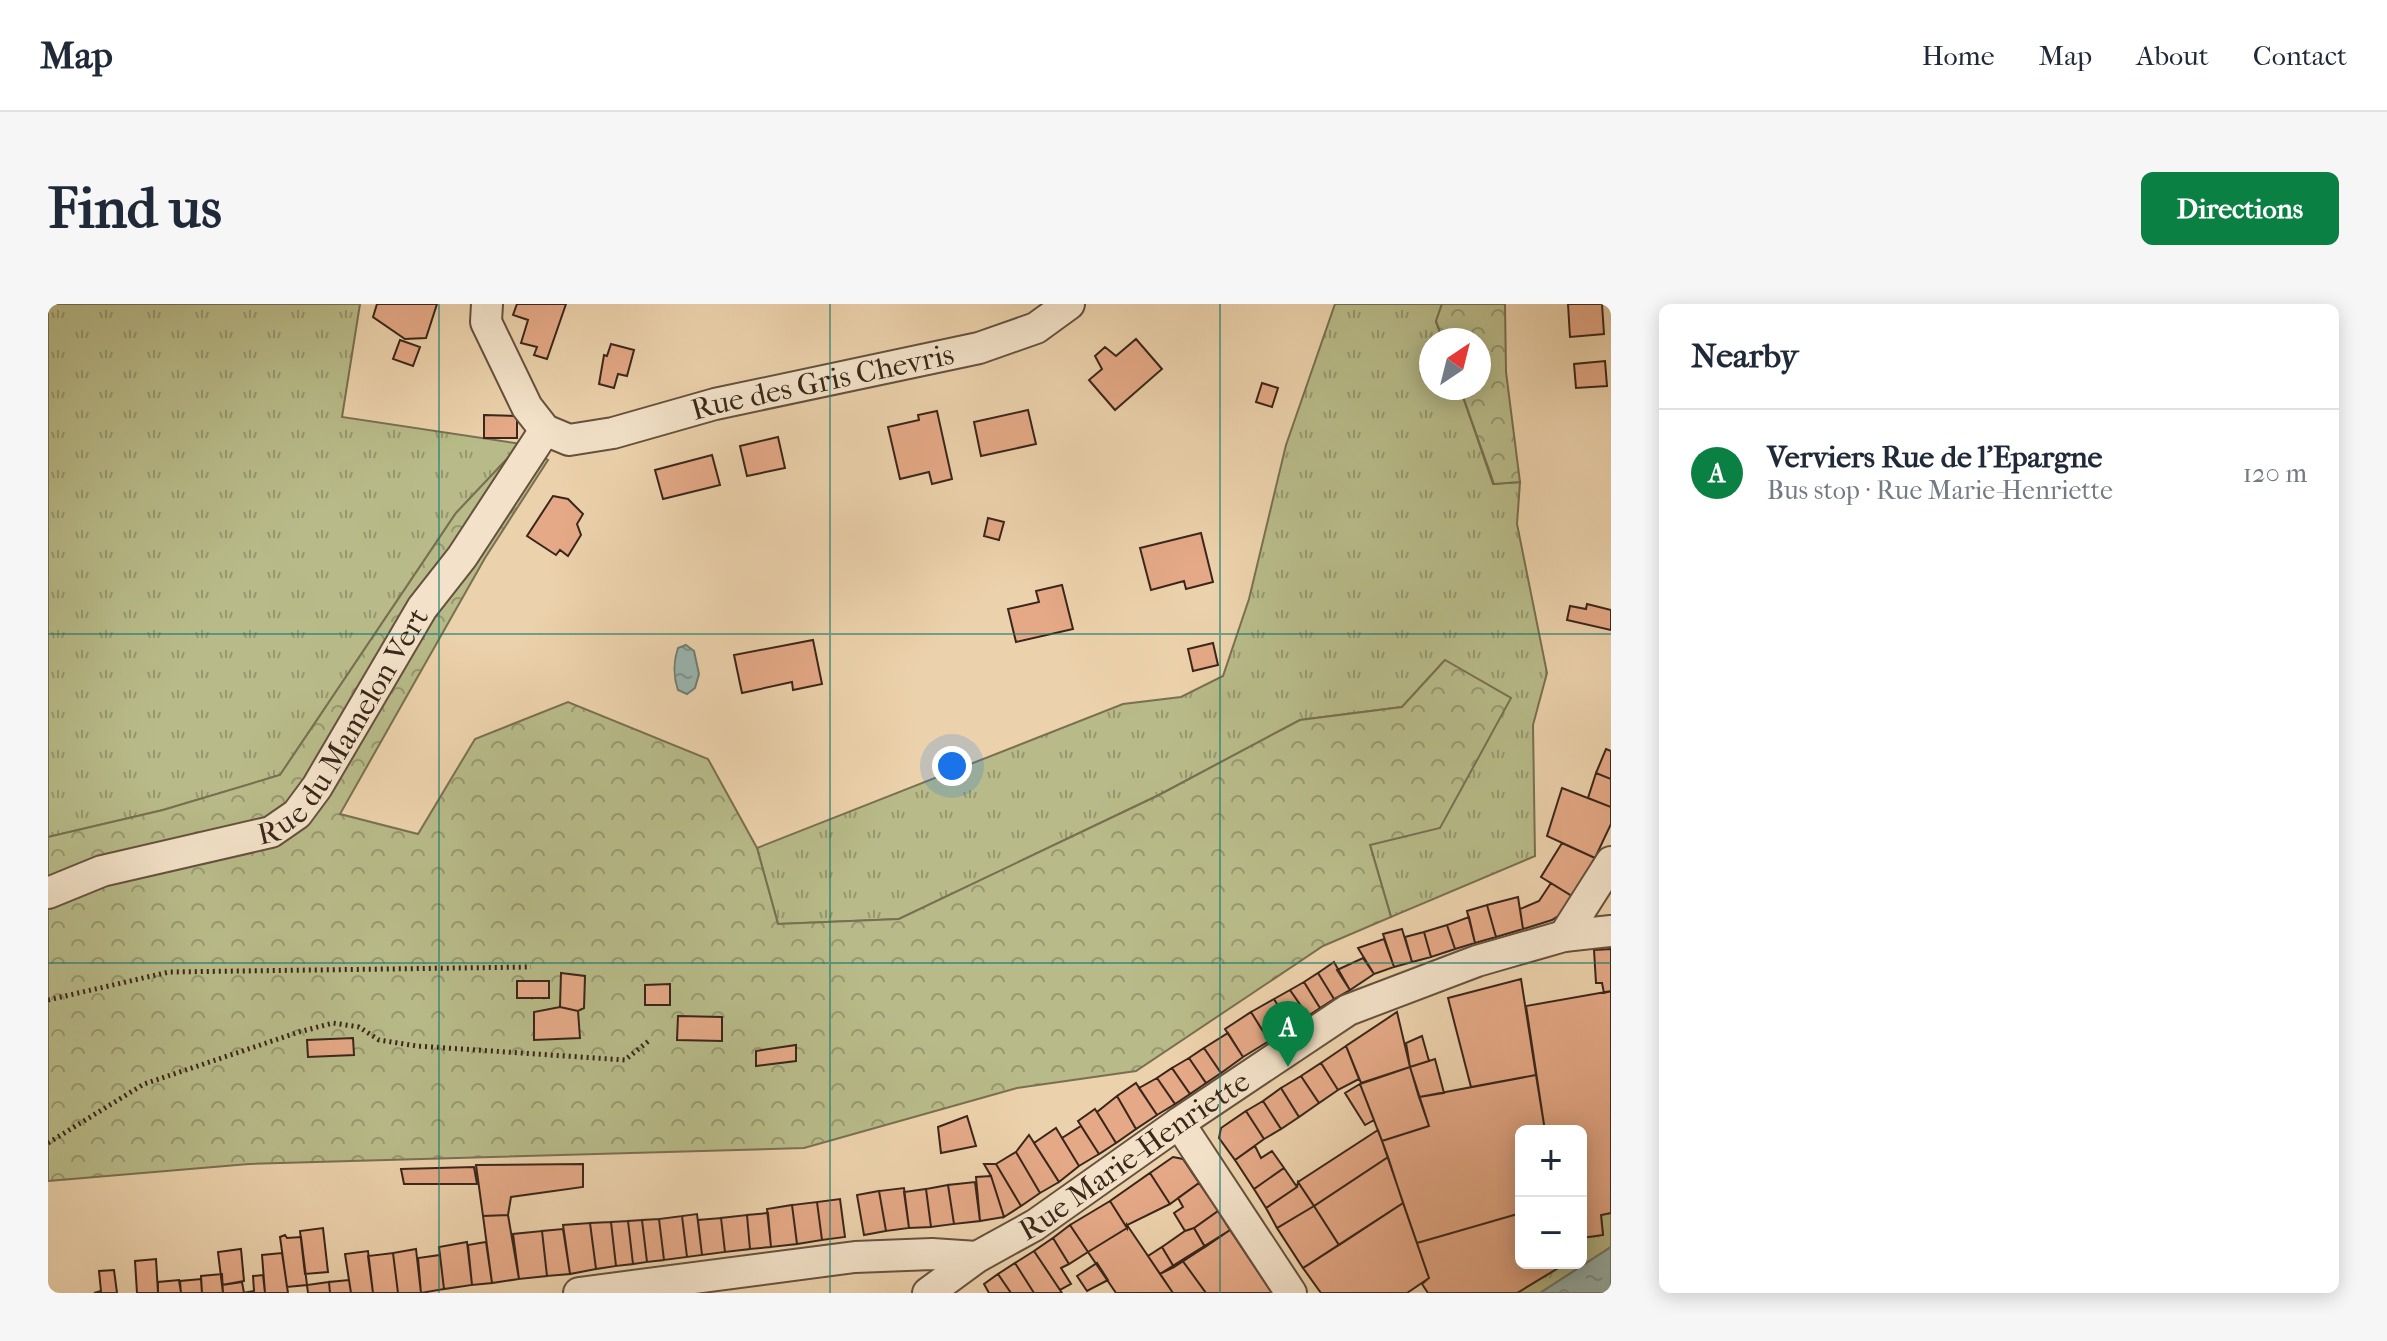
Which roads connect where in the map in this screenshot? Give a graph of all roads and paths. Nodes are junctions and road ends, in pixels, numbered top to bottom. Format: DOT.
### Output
graph roads {
  1 [pos="487,304"];
  2 [pos="1069,304"];
  3 [pos="557,435"];
  4 [pos="1611,862"];
  5 [pos="48,893"];
  6 [pos="1611,931"];
  7 [pos="1564,936"];
  8 [pos="531,967"];
  9 [pos="48,1000"];
  10 [pos="651,1039"];
  11 [pos="1179,1123"];
  12 [pos="48,1143"];
  13 [pos="977,1257"];
  14 [pos="579,1293"];
  15 [pos="928,1293"];
  16 [pos="1291,1293"];
  1 -- 3 [label="street"];
  2 -- 3 [label="street, Rue des Gris Chevris"];
  3 -- 5 [label="street, Rue du Mamelon Vert"];
  4 -- 7 [label="street"];
  6 -- 7 [label="street, Rue Marie-Henriette"];
  7 -- 11 [label="street, Rue Marie-Henriette"];
  8 -- 9 [label="path"];
  10 -- 12 [label="path"];
  11 -- 13 [label="street, Rue Marie-Henriette"];
  11 -- 16 [label="street"];
  13 -- 14 [label="street"];
  13 -- 15 [label="street, Rue Marie-Henriette"];
}
